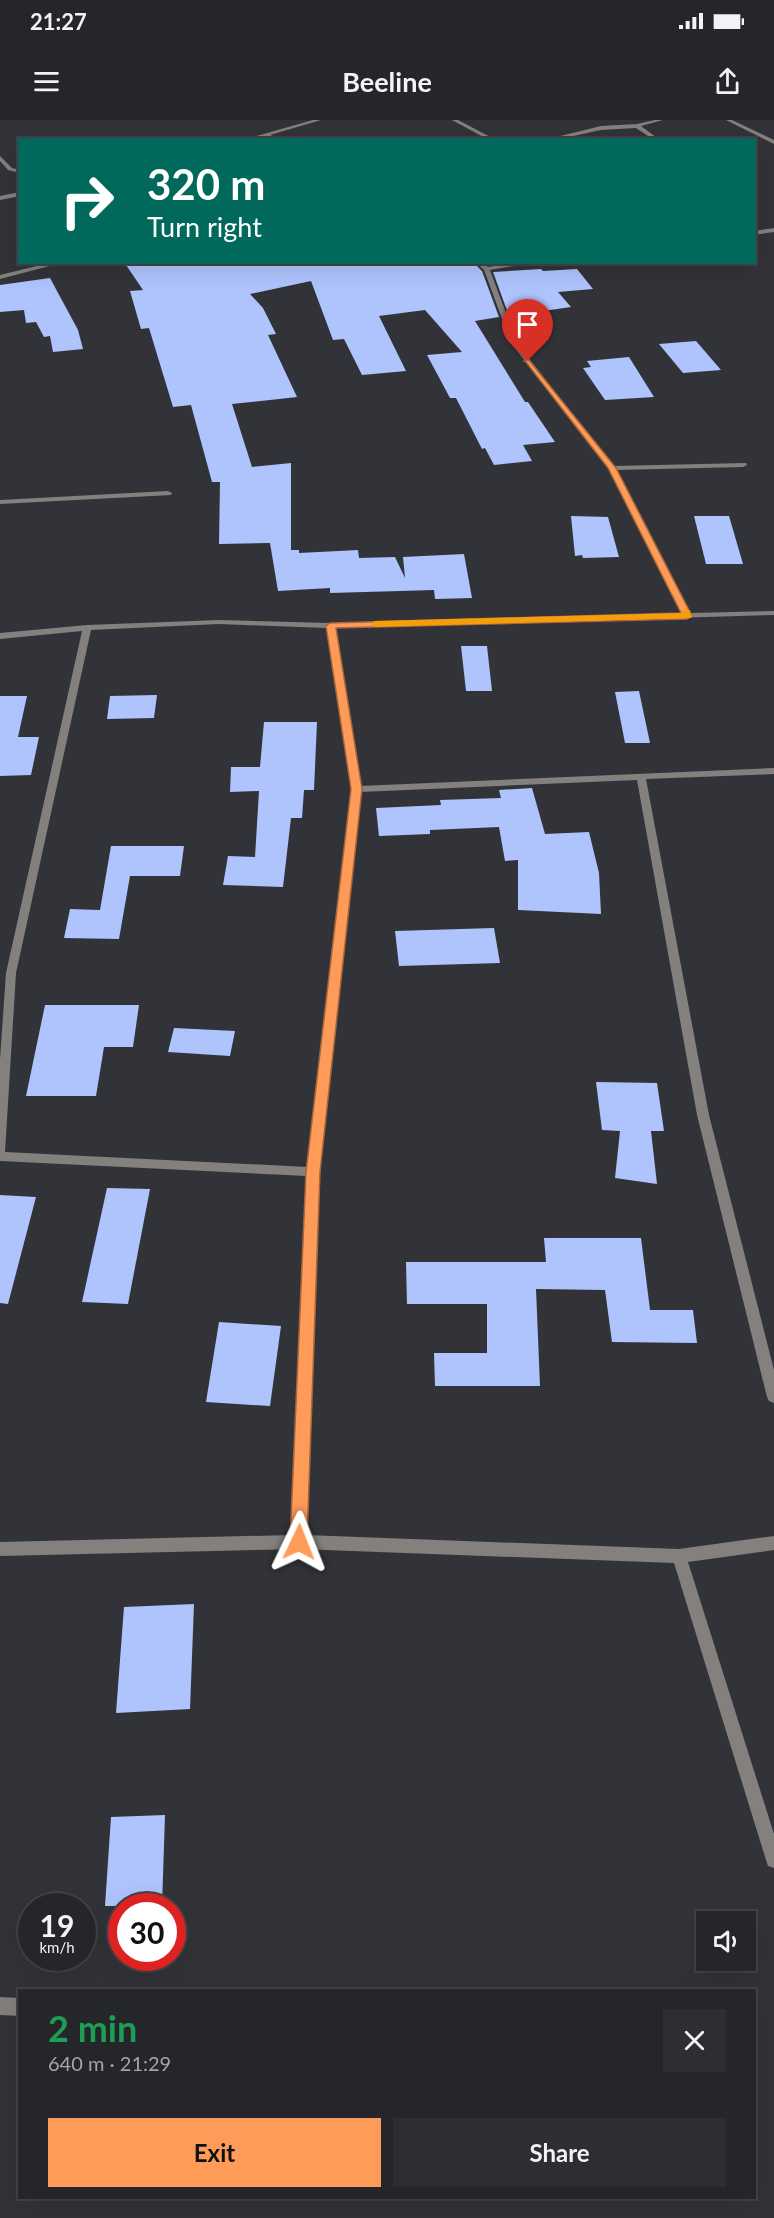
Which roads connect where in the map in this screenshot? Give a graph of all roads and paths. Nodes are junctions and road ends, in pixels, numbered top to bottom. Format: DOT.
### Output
graph roads {
  1 [pos="319,120"];
  2 [pos="454,120"];
  3 [pos="661,120"];
  4 [pos="728,120"];
  5 [pos="637,126"];
  6 [pos="264,135"];
  7 [pos="253,138"];
  8 [pos="275,138"];
  9 [pos="490,138"];
  10 [pos="555,138"];
  11 [pos="655,138"];
  12 [pos="774,142"];
  13 [pos="0,158"];
  14 [pos="18,171"];
  15 [pos="18,194"];
  16 [pos="0,198"];
  17 [pos="774,230"];
  18 [pos="756,233"];
  19 [pos="54,264"];
  20 [pos="481,264"];
  21 [pos="521,264"];
  22 [pos="487,269"];
  23 [pos="0,277"];
  24 [pos="742,465"];
  25 [pos="612,468"];
  26 [pos="168,493"];
  27 [pos="0,502"];
  28 [pos="774,614"];
  29 [pos="687,616"];
  30 [pos="330,626"];
  31 [pos="87,628"];
  32 [pos="0,636"];
  33 [pos="774,771"];
  34 [pos="641,777"];
  35 [pos="356,789"];
  36 [pos="0,1149"];
  37 [pos="0,1156"];
  38 [pos="313,1172"];
  39 [pos="774,1397"];
  40 [pos="299,1542"];
  41 [pos="774,1543"];
  42 [pos="0,1549"];
  43 [pos="679,1556"];
  44 [pos="774,1860"];
  45 [pos="0,2006"];
  46 [pos="18,2007"];
  1 -- 6 [label="street"];
  2 -- 9 [label="street"];
  3 -- 5 [label="street"];
  4 -- 12 [label="street"];
  5 -- 10 [label="street"];
  5 -- 11 [label="street"];
  6 -- 7 [label="street"];
  6 -- 8 [label="street"];
  13 -- 14 [label="street"];
  15 -- 16 [label="street"];
  17 -- 18 [label="street"];
  19 -- 23 [label="street"];
  20 -- 22 [label="street"];
  21 -- 22 [label="street"];
  22 -- 25 [label="street"];
  24 -- 25 [label="street"];
  25 -- 29 [label="street"];
  26 -- 27 [label="street"];
  28 -- 29 [label="street"];
  29 -- 30 [label="street"];
  30 -- 31 [label="street"];
  30 -- 35 [label="street"];
  31 -- 32 [label="street"];
  31 -- 36 [label="street"];
  33 -- 34 [label="street"];
  34 -- 35 [label="street"];
  34 -- 39 [label="street"];
  35 -- 38 [label="street"];
  37 -- 38 [label="street"];
  38 -- 40 [label="street"];
  40 -- 42 [label="street"];
  40 -- 43 [label="street"];
  41 -- 43 [label="street"];
  43 -- 44 [label="street"];
  45 -- 46 [label="street"];
}
